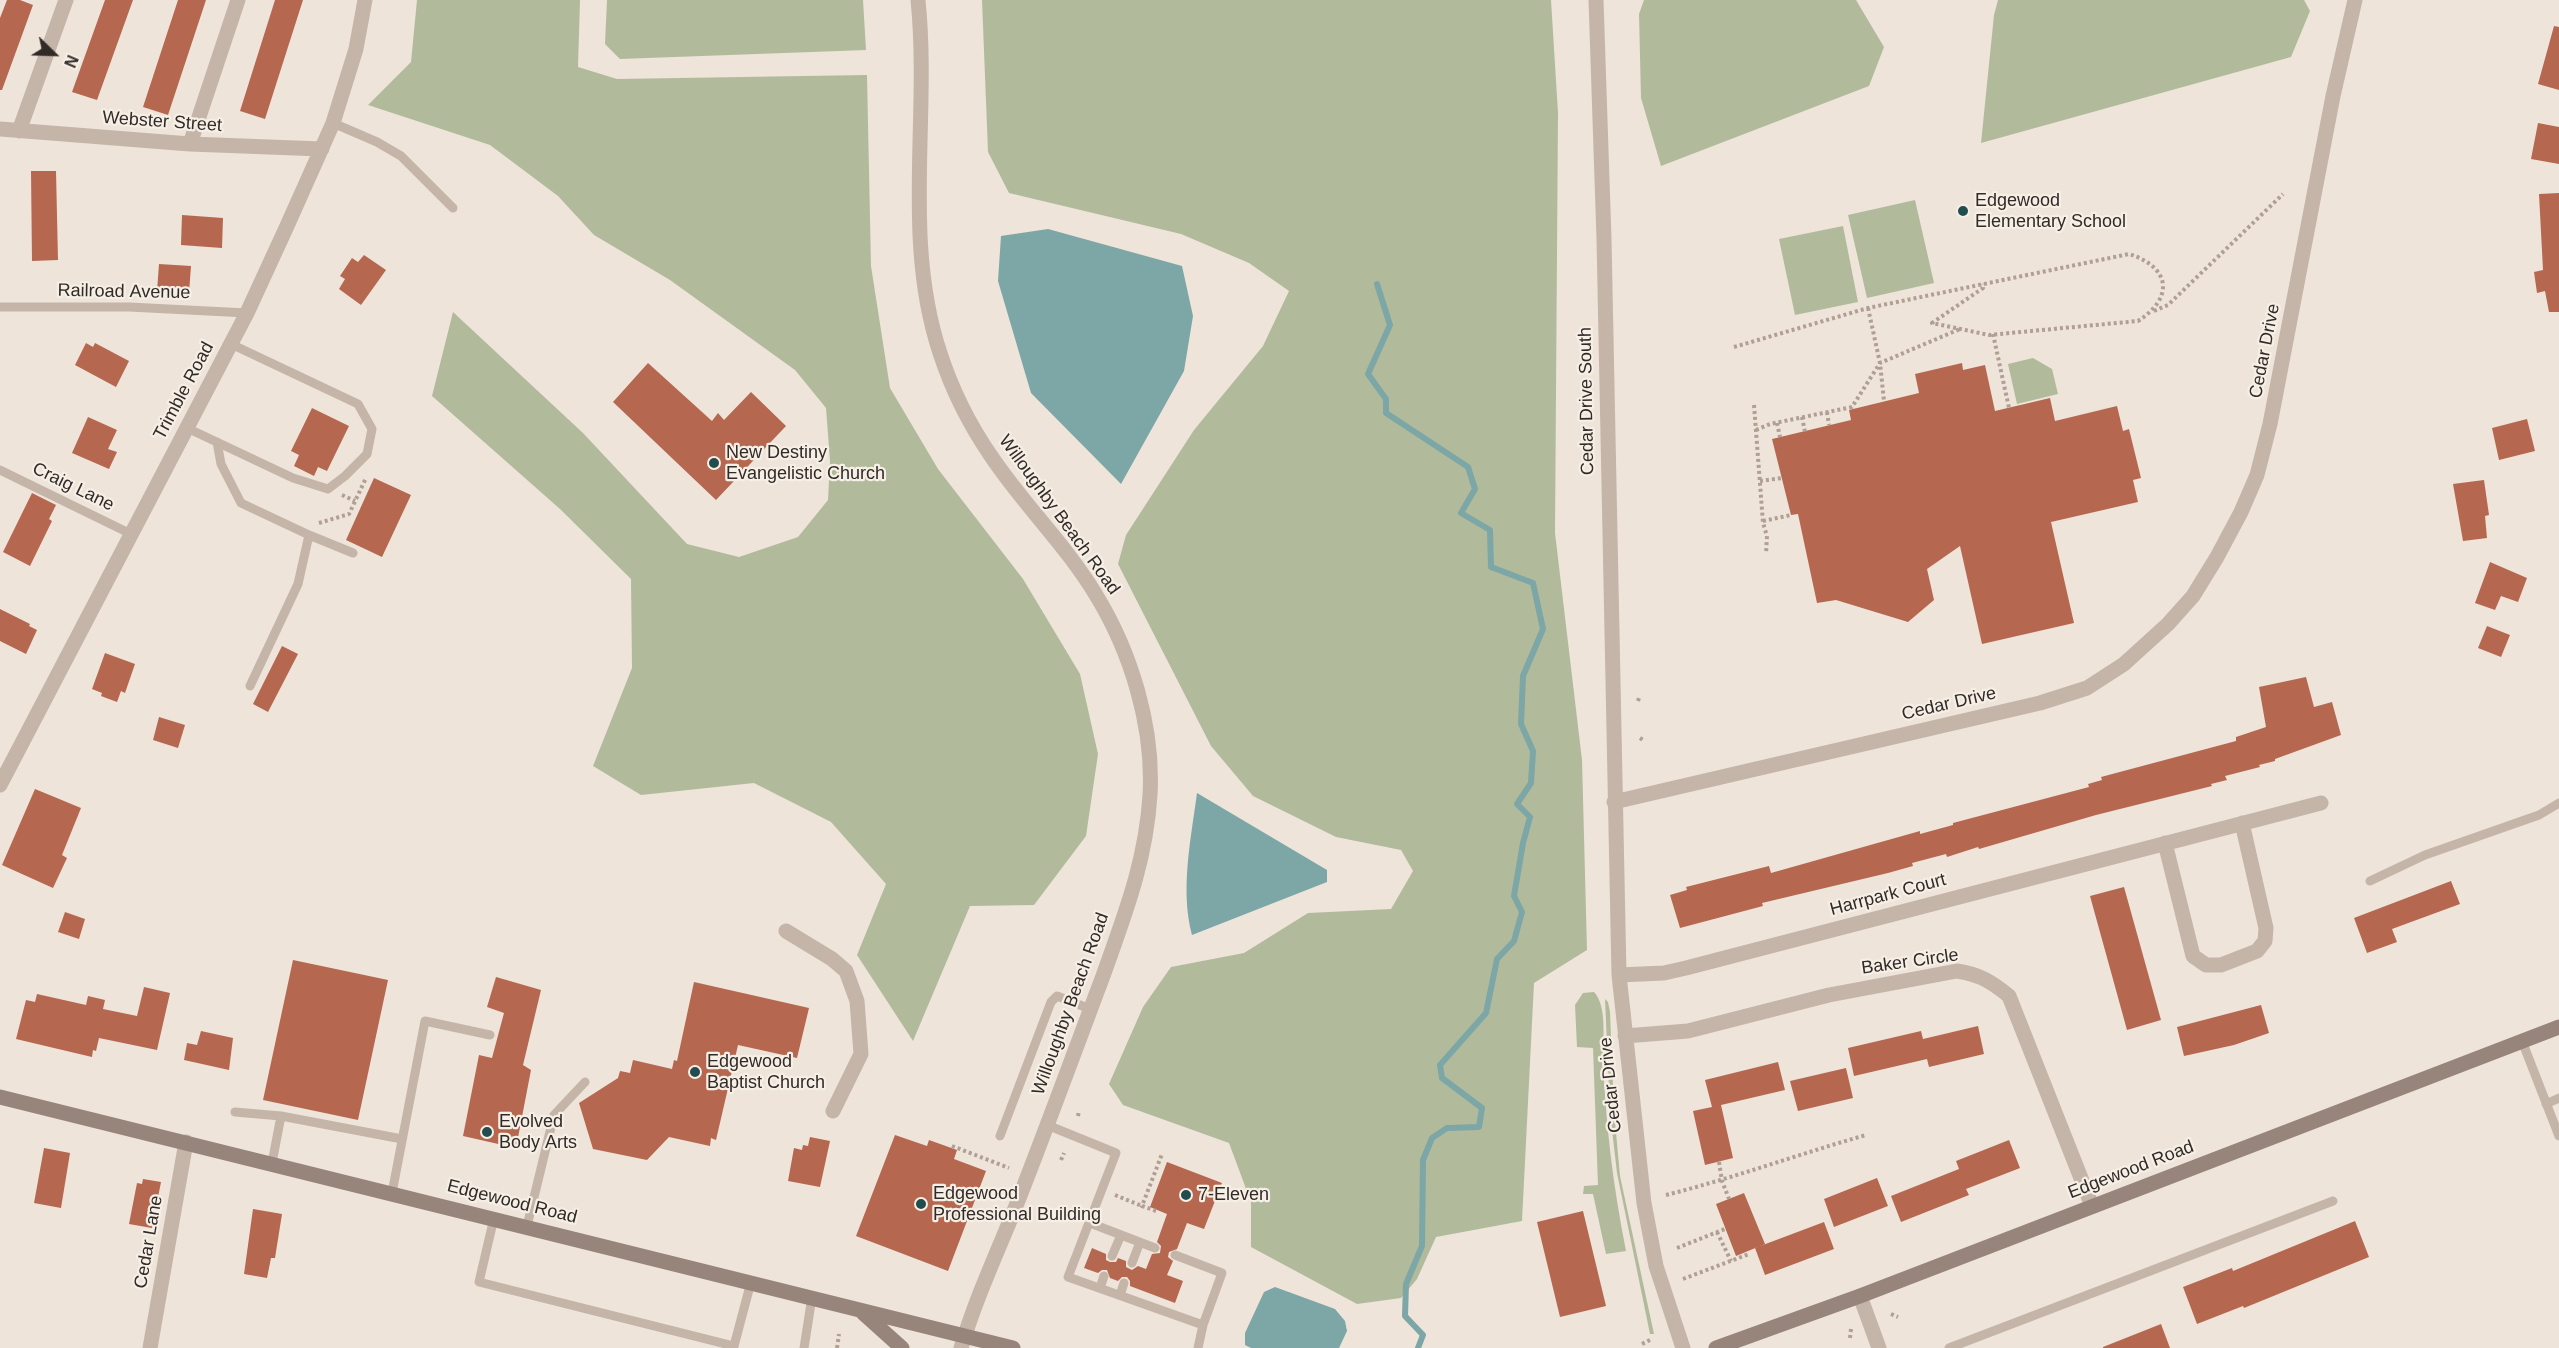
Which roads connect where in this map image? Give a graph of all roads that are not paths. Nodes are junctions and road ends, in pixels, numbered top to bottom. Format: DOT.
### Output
graph roads {
  1 [pos="66,0"];
  2 [pos="238,0"];
  3 [pos="364,0"];
  4 [pos="918,0"];
  5 [pos="1596,0"];
  6 [pos="2355,0"];
  7 [pos="333,123"];
  8 [pos="0,129"];
  9 [pos="19,131"];
  10 [pos="190,144"];
  11 [pos="322,149"];
  12 [pos="453,208"];
  13 [pos="0,307"];
  14 [pos="247,313"];
  15 [pos="231,344"];
  16 [pos="187,428"];
  17 [pos="218,442"];
  18 [pos="0,470"];
  19 [pos="131,534"];
  20 [pos="309,535"];
  21 [pos="353,553"];
  22 [pos="250,686"];
  23 [pos="0,785"];
  24 [pos="1614,802"];
  25 [pos="2321,803"];
  26 [pos="2559,803"];
  27 [pos="2242,823"];
  28 [pos="2166,843"];
  29 [pos="2370,881"];
  30 [pos="786,931"];
  31 [pos="1619,975"];
  32 [pos="1090,1009"];
  33 [pos="2559,1027"];
  34 [pos="490,1035"];
  35 [pos="1625,1036"];
  36 [pos="2522,1041"];
  37 [pos="585,1082"];
  38 [pos="0,1097"];
  39 [pos="2559,1098"];
  40 [pos="2546,1104"];
  41 [pos="833,1111"];
  42 [pos="234,1112"];
  43 [pos="281,1116"];
  44 [pos="1047,1125"];
  45 [pos="1000,1136"];
  46 [pos="2559,1136"];
  47 [pos="402,1139"];
  48 [pos="186,1142"];
  49 [pos="272,1163"];
  50 [pos="392,1193"];
  51 [pos="2333,1201"];
  52 [pos="2092,1206"];
  53 [pos="494,1218"];
  54 [pos="1090,1223"];
  55 [pos="527,1226"];
  56 [pos="1121,1235"];
  57 [pos="1140,1242"];
  58 [pos="1155,1248"];
  59 [pos="1175,1255"];
  60 [pos="1112,1256"];
  61 [pos="1132,1263"];
  62 [pos="1104,1276"];
  63 [pos="751,1282"];
  64 [pos="1124,1283"];
  65 [pos="1100,1288"];
  66 [pos="1149,1293"];
  67 [pos="1120,1295"];
  68 [pos="1860,1296"];
  69 [pos="812,1297"];
  70 [pos="1144,1304"];
  71 [pos="859,1309"];
  72 [pos="1203,1325"];
  73 [pos="963,1343"];
  74 [pos="150,1348"];
  75 [pos="804,1348"];
  76 [pos="903,1348"];
  77 [pos="1013,1348"];
  78 [pos="1198,1348"];
  79 [pos="1683,1348"];
  80 [pos="1716,1348"];
  81 [pos="1879,1348"];
  82 [pos="1949,1348"];
  1 -- 9 [label="street"];
  2 -- 10 [label="street"];
  3 -- 7 [label="street, Trimble Road"];
  4 -- 32 [label="street, Willoughby Beach Road"];
  5 -- 24 [label="street, Cedar Drive South"];
  6 -- 24 [label="street, Cedar Drive"];
  7 -- 11 [label="street, Trimble Road"];
  7 -- 12 [label="lane"];
  8 -- 9 [label="street, Webster Street"];
  9 -- 10 [label="street, Webster Street"];
  10 -- 11 [label="street, Webster Street"];
  11 -- 14 [label="street, Trimble Road"];
  13 -- 14 [label="lane, Railroad Avenue"];
  14 -- 15 [label="street, Trimble Road"];
  15 -- 16 [label="street, Trimble Road"];
  15 -- 17 [label="lane"];
  16 -- 17 [label="lane"];
  16 -- 19 [label="street, Trimble Road"];
  17 -- 20 [label="lane"];
  18 -- 19 [label="lane, Craig Lane"];
  19 -- 23 [label="street, Trimble Road"];
  20 -- 21 [label="lane"];
  20 -- 22 [label="lane"];
  24 -- 31 [label="street, Cedar Drive"];
  25 -- 27 [label="street, Harrpark Court"];
  26 -- 29 [label="lane"];
  27 -- 28 [label="street, Harrpark Court"];
  27 -- 28 [label="street"];
  28 -- 31 [label="street, Harrpark Court"];
  30 -- 41 [label="street"];
  31 -- 35 [label="street, Cedar Drive"];
  32 -- 44 [label="street, Willoughby Beach Road"];
  32 -- 45 [label="lane"];
  33 -- 36 [label="main road, Edgewood Road"];
  34 -- 47 [label="lane"];
  35 -- 52 [label="street, Baker Circle"];
  35 -- 79 [label="street, Cedar Drive"];
  36 -- 40 [label="lane"];
  36 -- 52 [label="main road, Edgewood Road"];
  37 -- 55 [label="lane"];
  38 -- 48 [label="main road, Edgewood Road"];
  39 -- 40 [label="lane"];
  40 -- 46 [label="lane"];
  42 -- 43 [label="lane"];
  43 -- 47 [label="lane"];
  43 -- 49 [label="lane"];
  44 -- 54 [label="lane"];
  44 -- 73 [label="street, Willoughby Beach Road"];
  47 -- 50 [label="lane"];
  48 -- 49 [label="main road, Edgewood Road"];
  48 -- 74 [label="street, Cedar Lane"];
  49 -- 50 [label="main road, Edgewood Road"];
  50 -- 53 [label="main road, Edgewood Road"];
  51 -- 82 [label="lane"];
  52 -- 68 [label="main road, Edgewood Road"];
  53 -- 55 [label="main road, Edgewood Road"];
  53 -- 63 [label="lane"];
  54 -- 56 [label="lane"];
  54 -- 65 [label="lane"];
  55 -- 63 [label="main road, Edgewood Road"];
  56 -- 57 [label="lane"];
  56 -- 60 [label="lane"];
  57 -- 58 [label="lane"];
  57 -- 61 [label="lane"];
  59 -- 72 [label="lane"];
  62 -- 65 [label="lane"];
  63 -- 69 [label="main road, Edgewood Road"];
  64 -- 67 [label="lane"];
  65 -- 67 [label="lane"];
  66 -- 70 [label="lane"];
  67 -- 70 [label="lane"];
  68 -- 80 [label="main road, Edgewood Road"];
  68 -- 81 [label="street"];
  69 -- 71 [label="main road, Edgewood Road"];
  69 -- 75 [label="lane"];
  70 -- 72 [label="lane"];
  71 -- 73 [label="main road, Edgewood Road"];
  71 -- 76 [label="main road"];
  72 -- 78 [label="lane"];
  73 -- 77 [label="main road, Edgewood Road"];
}
